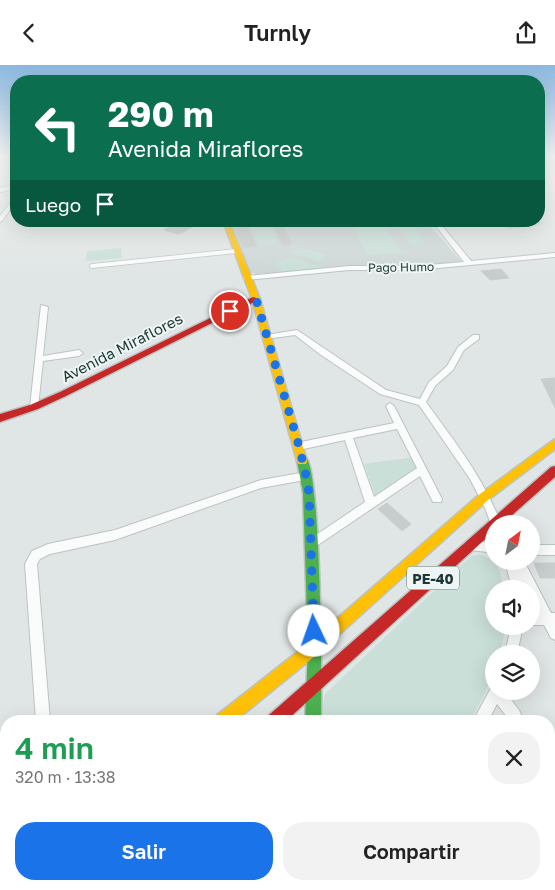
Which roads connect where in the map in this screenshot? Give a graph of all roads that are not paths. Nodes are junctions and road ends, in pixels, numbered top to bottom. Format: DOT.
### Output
graph roads {
  1 [pos="10,206"];
  2 [pos="0,220"];
  3 [pos="228,227"];
  4 [pos="440,227"];
  5 [pos="236,251"];
  6 [pos="555,255"];
  7 [pos="469,263"];
  8 [pos="92,266"];
  9 [pos="246,278"];
  10 [pos="256,299"];
  11 [pos="44,307"];
  12 [pos="266,337"];
  13 [pos="476,337"];
  14 [pos="79,353"];
  15 [pos="39,359"];
  16 [pos="422,402"];
  17 [pos="390,406"];
  18 [pos="34,407"];
  19 [pos="0,418"];
  20 [pos="400,425"];
  21 [pos="348,436"];
  22 [pos="555,443"];
  23 [pos="299,446"];
  24 [pos="423,469"];
  25 [pos="554,471"];
  26 [pos="306,476"];
  27 [pos="484,497"];
  28 [pos="437,499"];
  29 [pos="371,504"];
  30 [pos="492,515"];
  31 [pos="503,515"];
  32 [pos="485,531"];
  33 [pos="311,544"];
  34 [pos="468,546"];
  35 [pos="485,547"];
  36 [pos="540,550"];
  37 [pos="555,550"];
  38 [pos="523,570"];
  39 [pos="551,619"];
  40 [pos="555,634"];
  41 [pos="315,647"];
  42 [pos="313,689"];
  43 [pos="492,700"];
  44 [pos="503,700"];
  45 [pos="43,715"];
  46 [pos="230,715"];
  47 [pos="282,715"];
  48 [pos="313,715"];
  49 [pos="484,715"];
  50 [pos="514,715"];
  1 -- 2 [label="street"];
  3 -- 5 [label="main road"];
  4 -- 7 [label="street"];
  5 -- 8 [label="lane"];
  5 -- 9 [label="main road"];
  6 -- 7 [label="street, Pago Humo"];
  7 -- 9 [label="street, Pago Humo"];
  9 -- 10 [label="main road"];
  10 -- 12 [label="main road"];
  10 -- 18 [label="main road, Avenida Miraflores"];
  11 -- 15 [label="street"];
  12 -- 16 [label="street"];
  12 -- 23 [label="main road"];
  13 -- 16 [label="street"];
  14 -- 15 [label="street"];
  15 -- 18 [label="street"];
  16 -- 27 [label="street"];
  17 -- 20 [label="street"];
  18 -- 19 [label="main road, Avenida Miraflores"];
  20 -- 21 [label="street"];
  20 -- 24 [label="street"];
  21 -- 23 [label="street"];
  21 -- 29 [label="street"];
  22 -- 27 [label="main road, PE-40"];
  23 -- 26 [label="main road"];
  24 -- 28 [label="street"];
  24 -- 29 [label="street"];
  25 -- 31 [label="main road, PE-40"];
  26 -- 33 [label="main road"];
  26 -- 45 [label="street"];
  27 -- 30 [label="street"];
  27 -- 41 [label="main road, PE-40"];
  29 -- 33 [label="street"];
  32 -- 34 [label="main road, PE-40"];
  33 -- 41 [label="main road"];
  34 -- 35 [label="street"];
  34 -- 42 [label="main road, PE-40"];
  36 -- 37 [label="street"];
  38 -- 39 [label="street"];
  39 -- 40 [label="street"];
  41 -- 42 [label="main road"];
  41 -- 46 [label="main road, PE-40"];
  42 -- 47 [label="main road, PE-40"];
  42 -- 48 [label="main road"];
  43 -- 49 [label="street"];
  44 -- 50 [label="street"];
}
